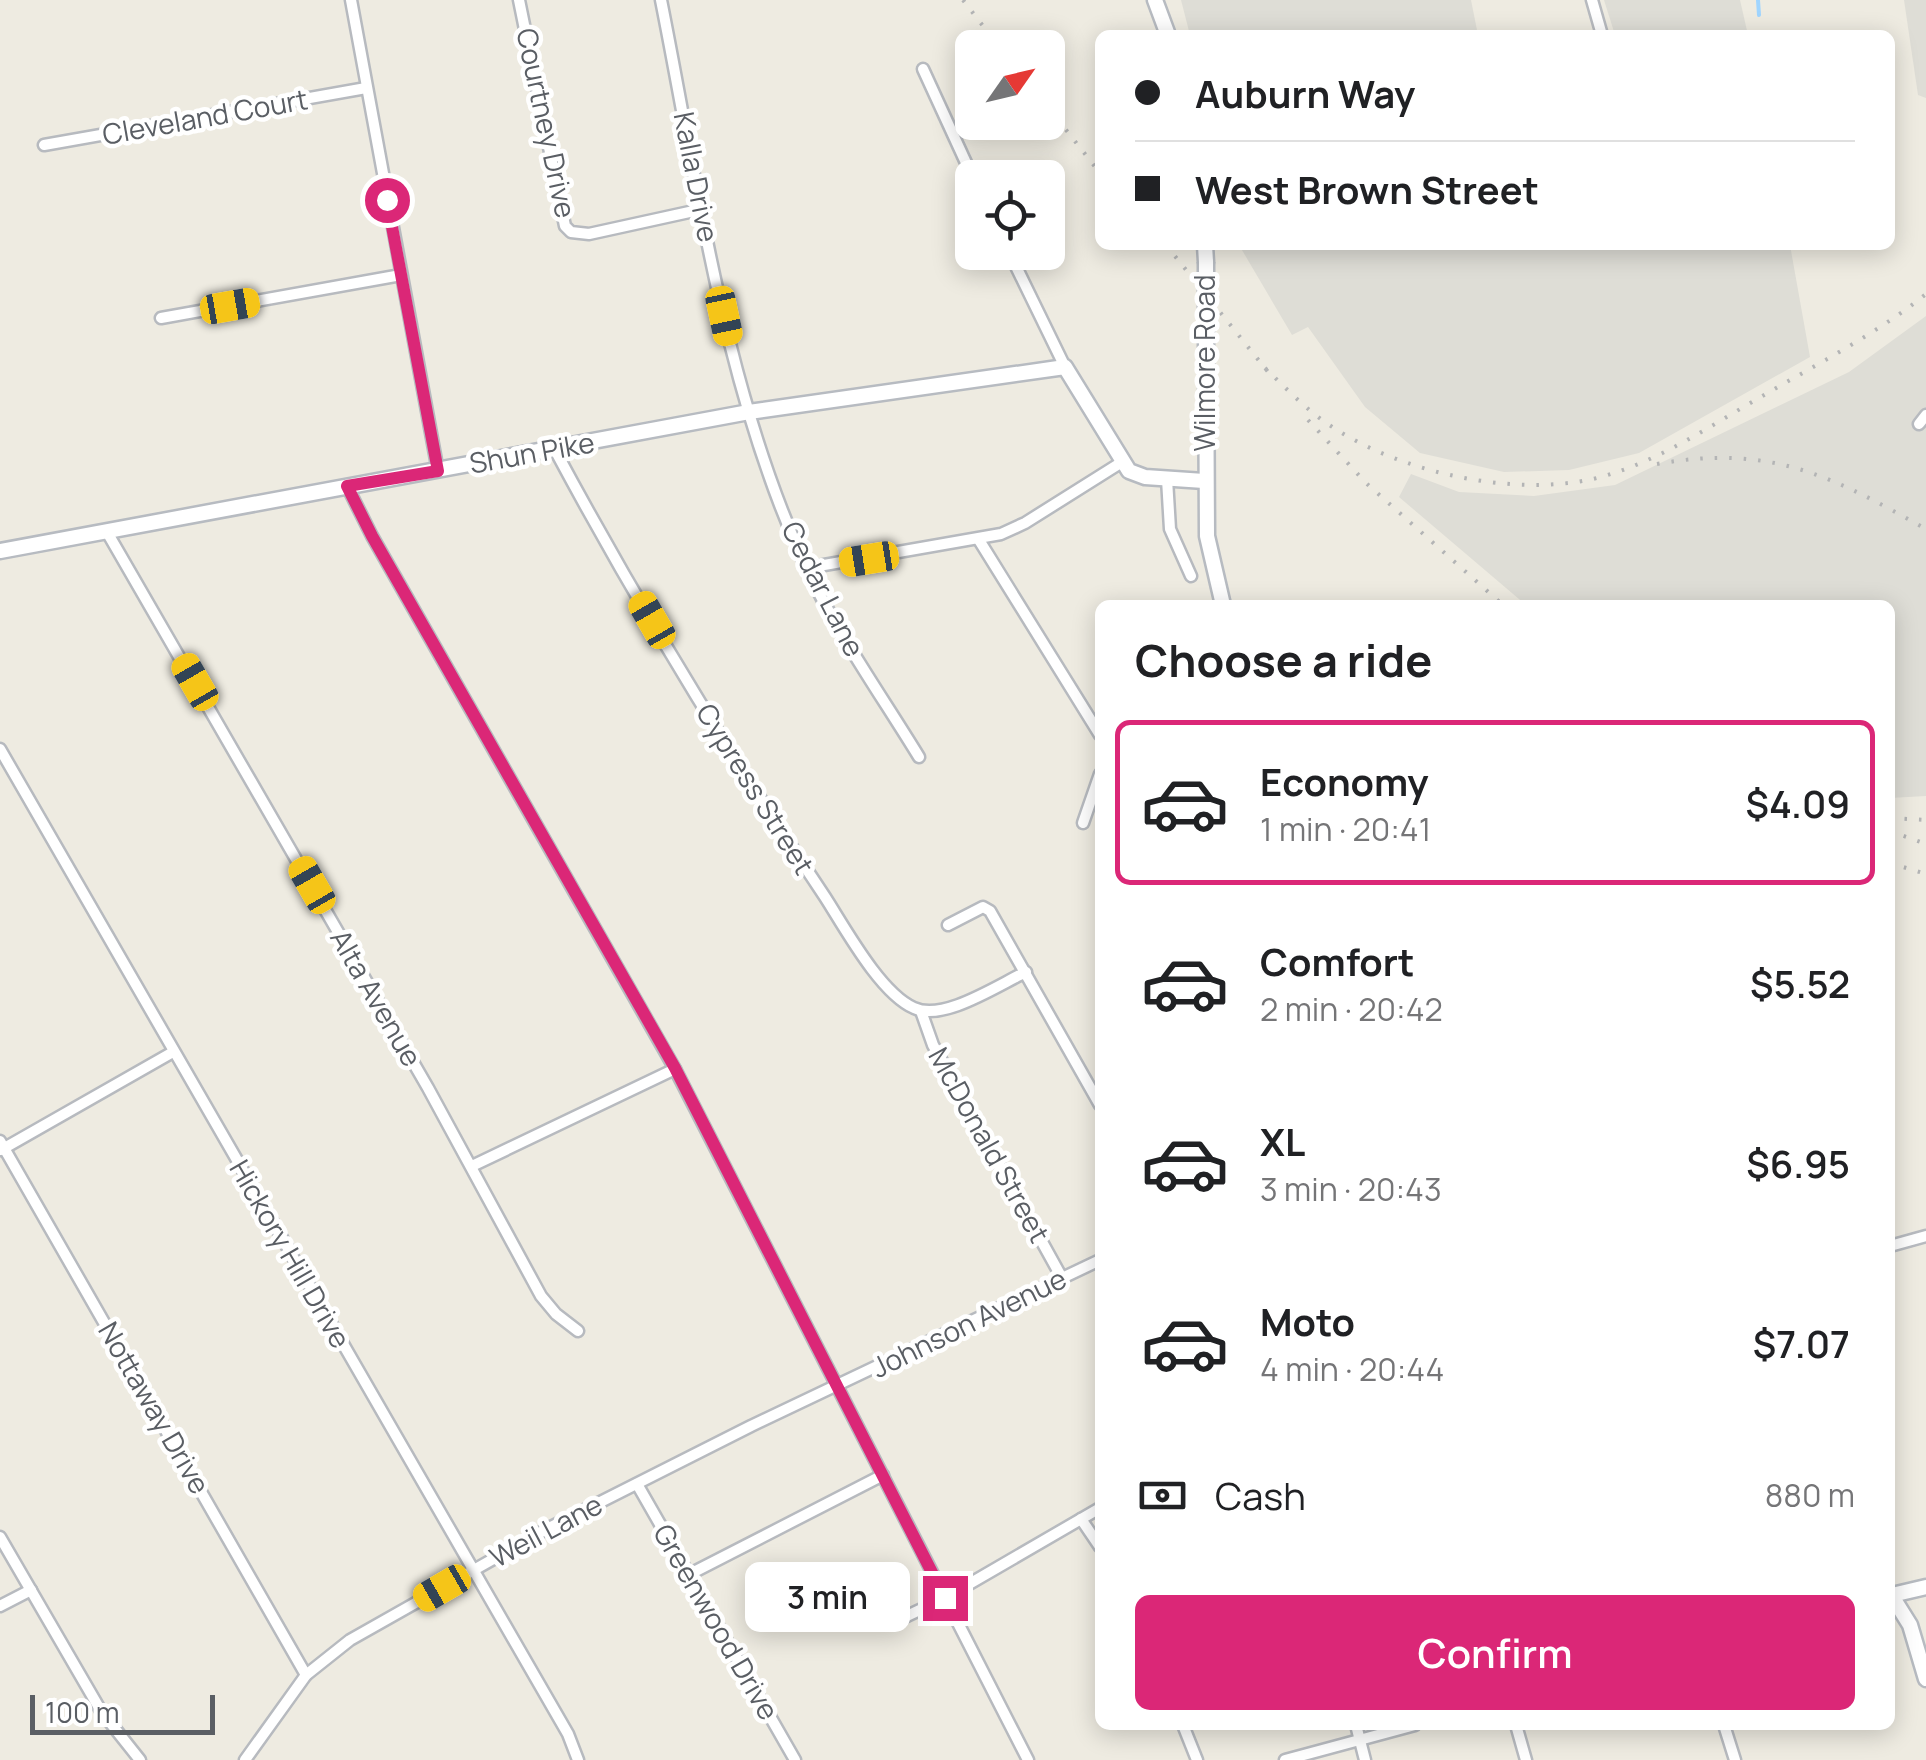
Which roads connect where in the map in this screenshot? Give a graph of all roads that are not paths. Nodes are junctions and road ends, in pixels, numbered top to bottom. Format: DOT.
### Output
graph roads {
  1 [pos="351,0"];
  2 [pos="519,0"];
  3 [pos="661,0"];
  4 [pos="1154,0"];
  5 [pos="1592,0"];
  6 [pos="1166,30"];
  7 [pos="1601,30"];
  8 [pos="923,70"];
  9 [pos="366,88"];
  10 [pos="44,146"];
  11 [pos="966,160"];
  12 [pos="702,209"];
  13 [pos="1205,250"];
  14 [pos="1017,270"];
  15 [pos="401,275"];
  16 [pos="161,318"];
  17 [pos="1066,367"];
  18 [pos="749,412"];
  19 [pos="554,450"];
  20 [pos="1122,462"];
  21 [pos="438,471"];
  22 [pos="1166,479"];
  23 [pos="1204,480"];
  24 [pos="347,486"];
  25 [pos="107,532"];
  26 [pos="979,540"];
  27 [pos="0,551"];
  28 [pos="806,568"];
  29 [pos="1191,576"];
  30 [pos="1223,600"];
  31 [pos="1095,728"];
  32 [pos="0,749"];
  33 [pos="919,756"];
  34 [pos="1095,789"];
  35 [pos="1084,823"];
  36 [pos="948,925"];
  37 [pos="1026,972"];
  38 [pos="921,1011"];
  39 [pos="173,1052"];
  40 [pos="675,1068"];
  41 [pos="1095,1096"];
  42 [pos="1,1146"];
  43 [pos="472,1166"];
  44 [pos="1926,1236"];
  45 [pos="1895,1245"];
  46 [pos="1095,1262"];
  47 [pos="1062,1278"];
  48 [pos="578,1331"];
  49 [pos="838,1387"];
  50 [pos="883,1476"];
  51 [pos="637,1484"];
  52 [pos="1095,1511"];
  53 [pos="1082,1519"];
  54 [pos="0,1536"];
  55 [pos="1095,1538"];
  56 [pos="473,1570"];
  57 [pos="688,1575"];
  58 [pos="1926,1587"];
  59 [pos="30,1590"];
  60 [pos="1895,1594"];
  61 [pos="945,1598"];
  62 [pos="1895,1601"];
  63 [pos="0,1606"];
  64 [pos="890,1624"];
  65 [pos="306,1675"];
  66 [pos="1926,1679"];
  67 [pos="1185,1730"];
  68 [pos="1357,1730"];
  69 [pos="1397,1730"];
  70 [pos="1517,1730"];
  71 [pos="1726,1730"];
  72 [pos="1360,1740"];
  73 [pos="135,1758"];
  74 [pos="245,1760"];
  75 [pos="578,1760"];
  76 [pos="796,1760"];
  77 [pos="1028,1760"];
  78 [pos="1196,1760"];
  79 [pos="1285,1760"];
  80 [pos="1365,1760"];
  81 [pos="1526,1760"];
  82 [pos="1735,1760"];
  1 -- 9 [label="street"];
  2 -- 12 [label="street, Courtney Drive"];
  3 -- 12 [label="street, Kalla Drive"];
  4 -- 6 [label="street"];
  5 -- 7 [label="street"];
  8 -- 11 [label="street"];
  9 -- 10 [label="street, Cleveland Court"];
  9 -- 15 [label="street"];
  12 -- 18 [label="street, Kalla Drive"];
  13 -- 23 [label="street, Wilmore Road, bridge"];
  14 -- 17 [label="street"];
  15 -- 16 [label="street"];
  15 -- 21 [label="street"];
  17 -- 18 [label="street, Shun Pike"];
  17 -- 20 [label="street"];
  18 -- 19 [label="street, Shun Pike"];
  18 -- 28 [label="street, Cedar Lane"];
  19 -- 21 [label="street, Shun Pike"];
  19 -- 38 [label="street, Cypress Street"];
  20 -- 22 [label="street"];
  20 -- 26 [label="street"];
  21 -- 24 [label="street, Shun Pike"];
  22 -- 23 [label="street"];
  22 -- 29 [label="street"];
  23 -- 30 [label="street, Wilmore Road"];
  24 -- 25 [label="street, Shun Pike"];
  24 -- 40 [label="street"];
  25 -- 27 [label="street, Shun Pike"];
  25 -- 43 [label="street, Alta Avenue"];
  26 -- 28 [label="street"];
  26 -- 31 [label="street"];
  28 -- 33 [label="street, Cedar Lane"];
  32 -- 39 [label="street, Hickory Hill Drive"];
  34 -- 35 [label="street"];
  36 -- 37 [label="street"];
  37 -- 38 [label="street"];
  37 -- 41 [label="street"];
  38 -- 47 [label="street, McDonald Street"];
  39 -- 42 [label="street"];
  39 -- 56 [label="street, Hickory Hill Drive"];
  40 -- 43 [label="street"];
  40 -- 49 [label="street"];
  42 -- 65 [label="street, Nottaway Drive"];
  43 -- 48 [label="street, Alta Avenue"];
  44 -- 45 [label="street"];
  46 -- 47 [label="street, Johnson Avenue"];
  47 -- 49 [label="street, Johnson Avenue"];
  49 -- 50 [label="street"];
  49 -- 51 [label="street, Weil Lane"];
  50 -- 57 [label="street"];
  50 -- 61 [label="street"];
  51 -- 56 [label="street, Weil Lane"];
  51 -- 57 [label="street, Greenwood Drive"];
  52 -- 53 [label="street"];
  53 -- 55 [label="street"];
  53 -- 61 [label="street"];
  54 -- 59 [label="street"];
  56 -- 65 [label="street, Weil Lane"];
  56 -- 75 [label="street, Hickory Hill Drive"];
  57 -- 76 [label="street, Greenwood Drive"];
  58 -- 60 [label="street"];
  59 -- 63 [label="street"];
  59 -- 73 [label="street"];
  61 -- 64 [label="street"];
  61 -- 77 [label="street"];
  62 -- 66 [label="street"];
  65 -- 74 [label="street, Weil Lane"];
  67 -- 78 [label="street"];
  68 -- 72 [label="street"];
  69 -- 72 [label="street"];
  70 -- 81 [label="street"];
  71 -- 82 [label="street"];
  72 -- 79 [label="street"];
  72 -- 80 [label="street"];
}
